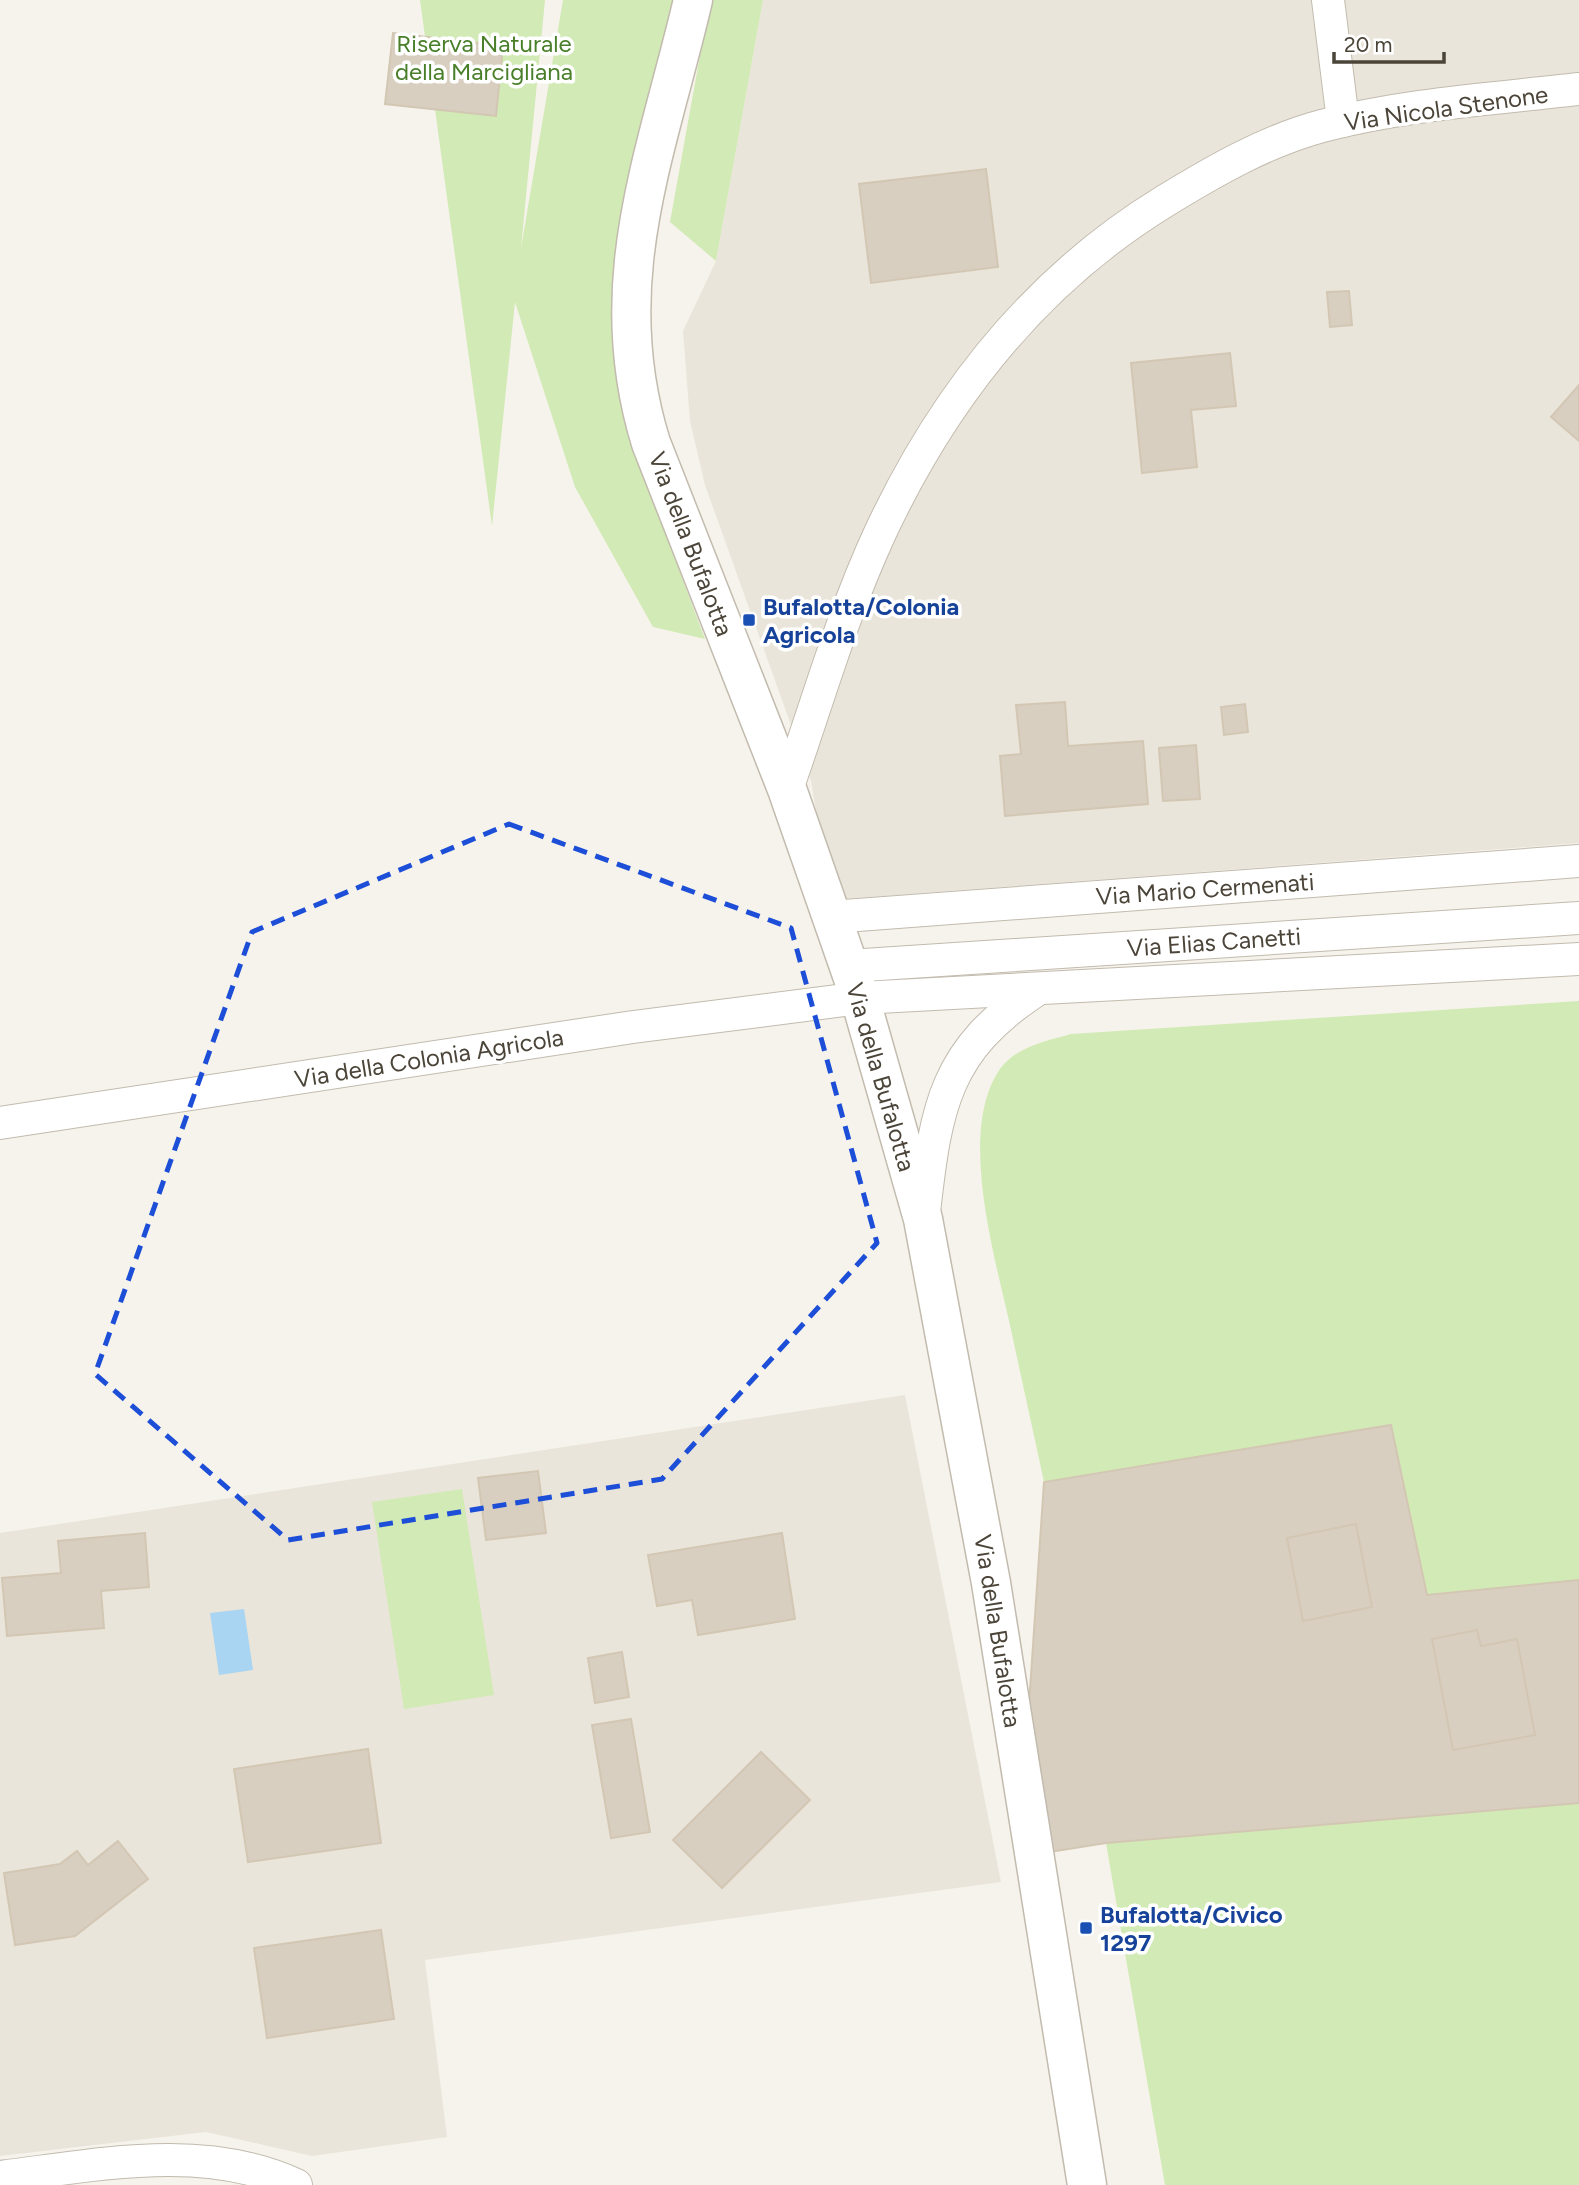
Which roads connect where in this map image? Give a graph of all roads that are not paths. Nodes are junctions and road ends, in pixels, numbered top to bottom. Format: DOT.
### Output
graph roads {
  1 [pos="692,0"];
  2 [pos="1328,0"];
  3 [pos="1579,89"];
  4 [pos="1343,121"];
  5 [pos="787,789"];
  6 [pos="1579,861"];
  7 [pos="831,917"];
  8 [pos="1579,918"];
  9 [pos="1474,925"];
  10 [pos="1579,959"];
  11 [pos="1478,964"];
  12 [pos="854,982"];
  13 [pos="1039,988"];
  14 [pos="0,1123"];
  15 [pos="923,1219"];
  16 [pos="0,2177"];
  17 [pos="296,2185"];
  18 [pos="1087,2185"];
  1 -- 5 [label="street, Via della Bufalotta"];
  2 -- 4 [label="street"];
  3 -- 4 [label="street, Via Nicola Stenone"];
  4 -- 5 [label="street, Via Nicola Stenone"];
  5 -- 7 [label="street, Via della Bufalotta"];
  6 -- 7 [label="street, Via Mario Cermenati"];
  7 -- 12 [label="street, Via della Bufalotta"];
  8 -- 9 [label="street, Via Elias Canetti"];
  9 -- 11 [label="street"];
  9 -- 12 [label="street, Via Elias Canetti"];
  10 -- 11 [label="street, Via Elias Canetti"];
  11 -- 13 [label="street, Via Elias Canetti"];
  12 -- 13 [label="street, Via Elias Canetti"];
  12 -- 14 [label="street, Via della Colonia Agricola"];
  12 -- 15 [label="street, Via della Bufalotta"];
  13 -- 15 [label="street"];
  15 -- 18 [label="street, Via della Bufalotta"];
  16 -- 17 [label="street"];
}
